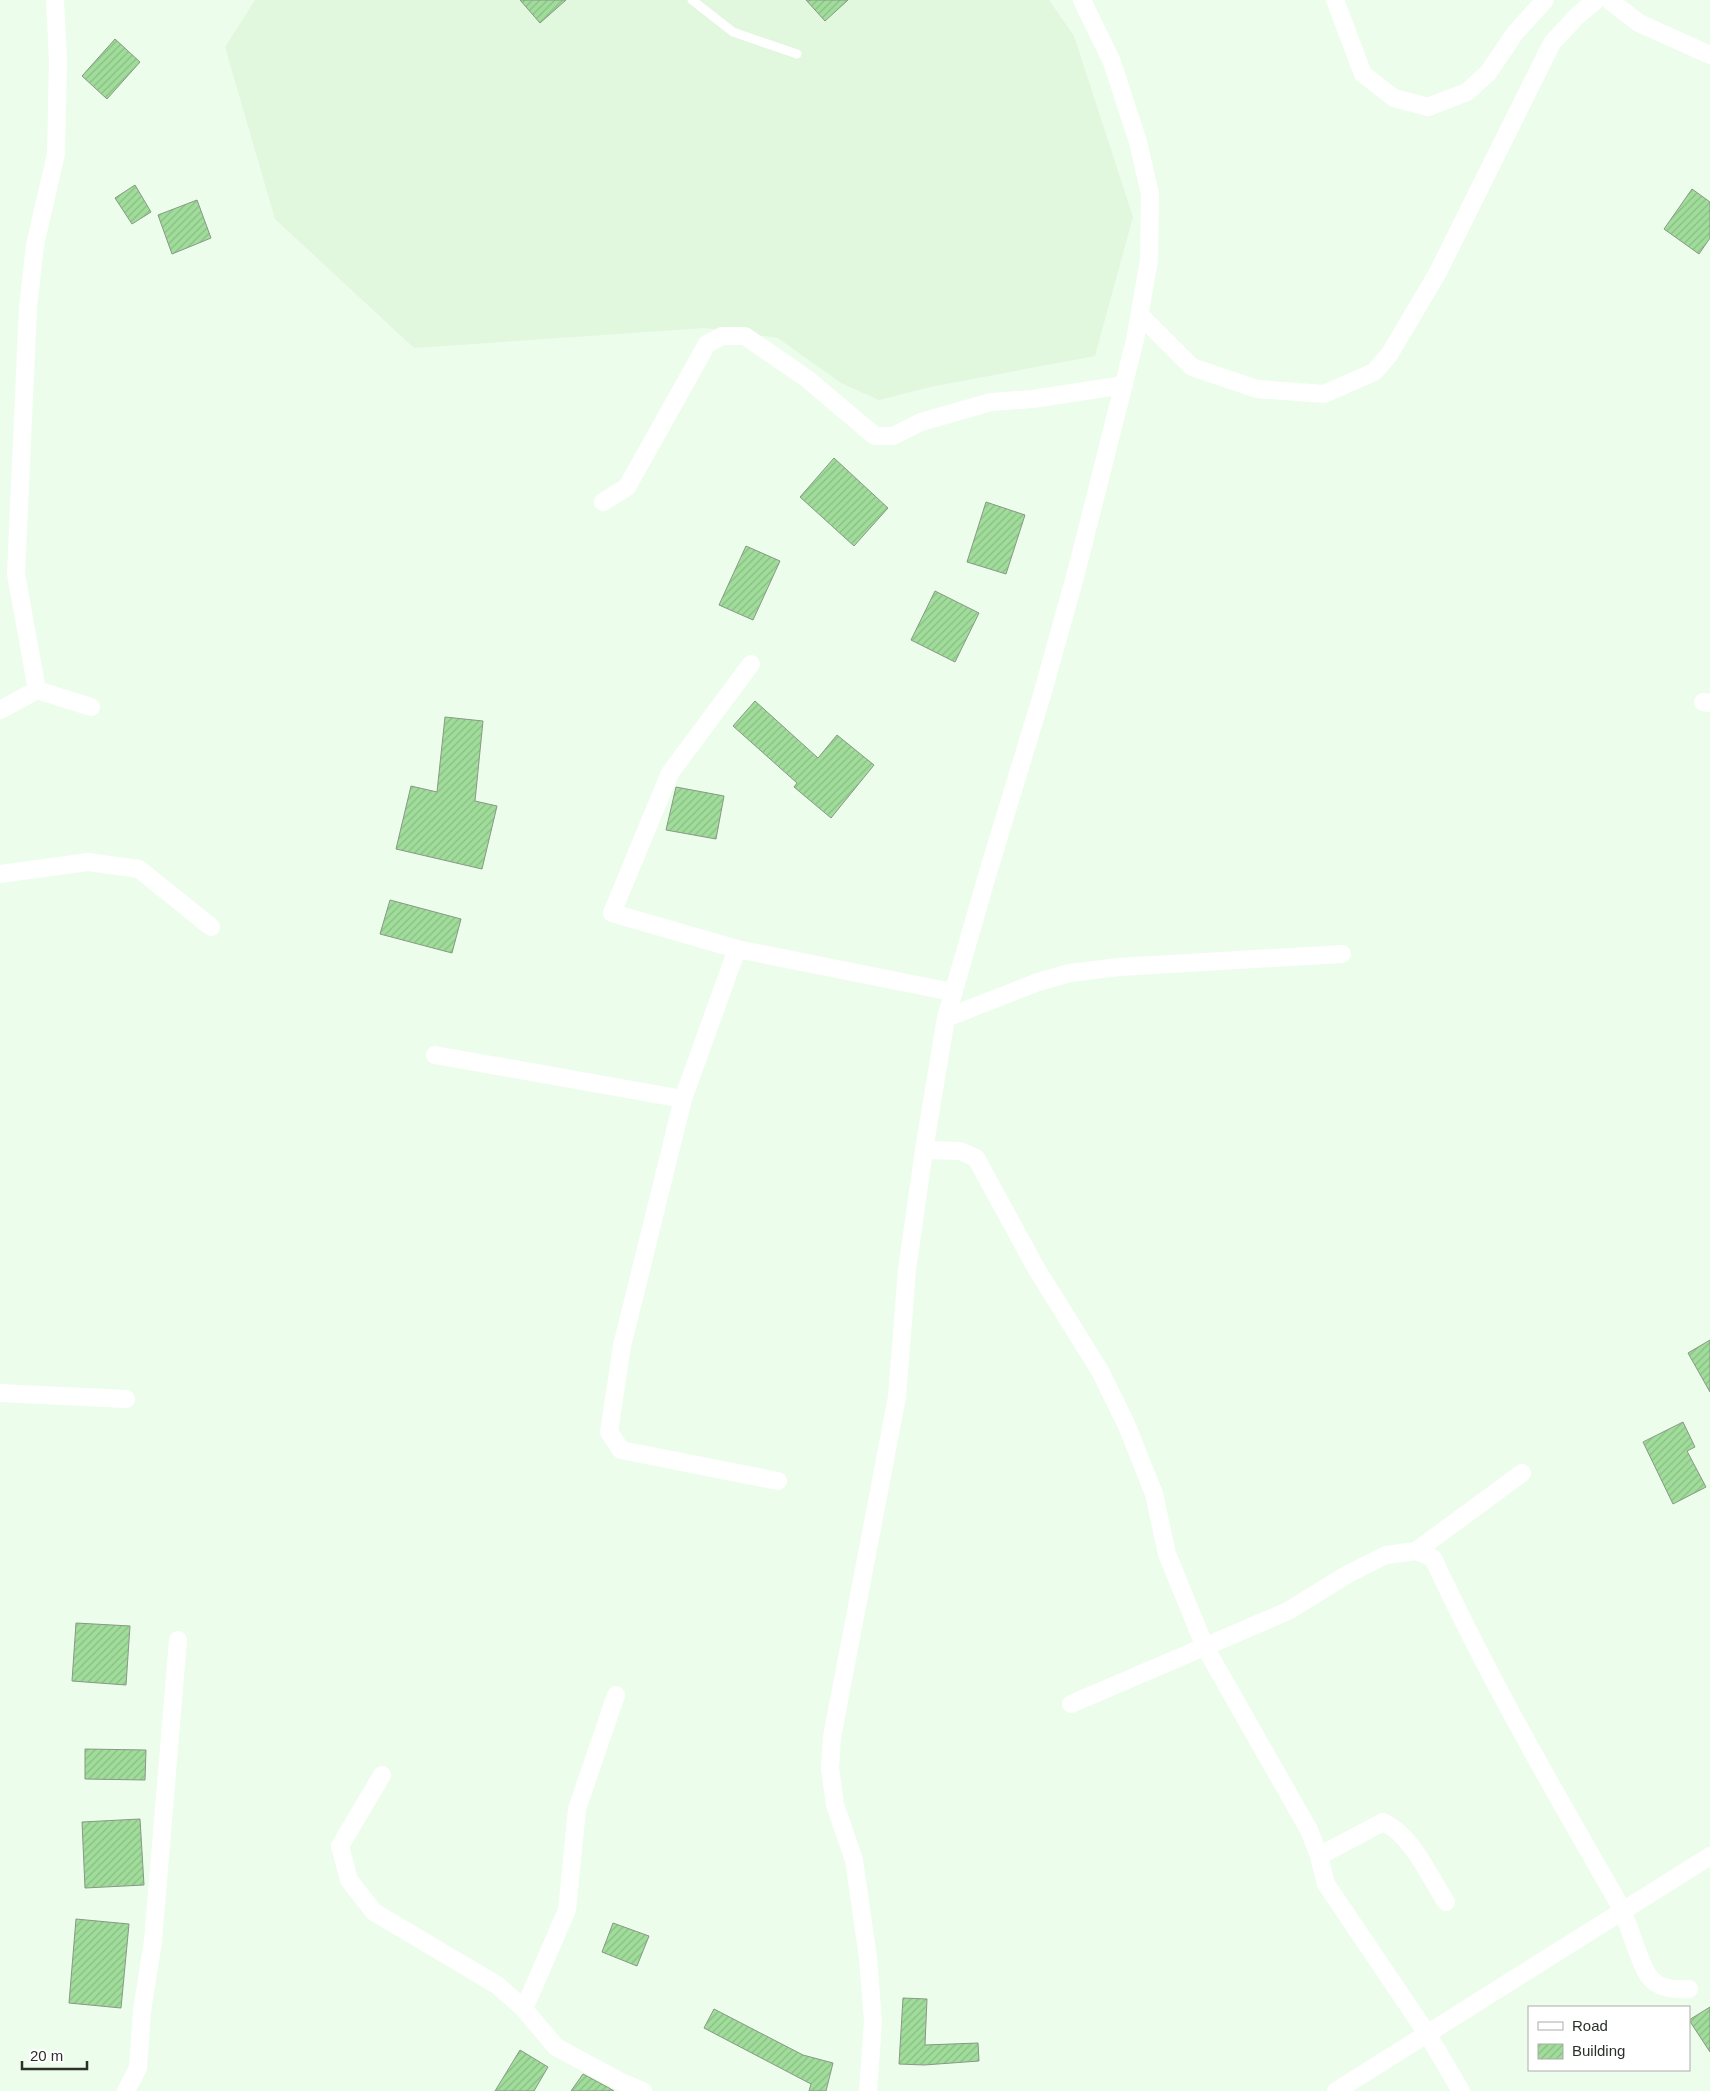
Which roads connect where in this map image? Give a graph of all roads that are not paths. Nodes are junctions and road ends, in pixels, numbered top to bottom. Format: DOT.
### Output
graph roads {
  1 [pos="54,0"];
  2 [pos="692,0"];
  3 [pos="1082,0"];
  4 [pos="1335,0"];
  5 [pos="1546,0"];
  6 [pos="1596,0"];
  7 [pos="1609,0"];
  8 [pos="796,54"];
  9 [pos="1710,55"];
  10 [pos="1140,315"];
  11 [pos="1124,385"];
  12 [pos="603,502"];
  13 [pos="751,664"];
  14 [pos="38,690"];
  15 [pos="91,707"];
  16 [pos="0,710"];
  17 [pos="0,874"];
  18 [pos="211,927"];
  19 [pos="737,949"];
  20 [pos="1342,954"];
  21 [pos="952,992"];
  22 [pos="946,1018"];
  23 [pos="435,1055"];
  24 [pos="683,1099"];
  25 [pos="924,1150"];
  26 [pos="0,1393"];
  27 [pos="126,1399"];
  28 [pos="1522,1473"];
  29 [pos="778,1481"];
  30 [pos="1416,1551"];
  31 [pos="178,1640"];
  32 [pos="1205,1647"];
  33 [pos="616,1694"];
  34 [pos="1071,1704"];
  35 [pos="382,1775"];
  36 [pos="1319,1856"];
  37 [pos="1710,1856"];
  38 [pos="1446,1902"];
  39 [pos="1623,1911"];
  40 [pos="1689,1989"];
  41 [pos="524,2009"];
  42 [pos="1428,2035"];
  43 [pos="126,2091"];
  44 [pos="643,2091"];
  45 [pos="868,2091"];
  46 [pos="1336,2091"];
  47 [pos="1461,2091"];
  1 -- 14 [label="street"];
  2 -- 8 [label="lane"];
  3 -- 10 [label="street"];
  4 -- 5 [label="street"];
  6 -- 10 [label="street"];
  7 -- 9 [label="street"];
  10 -- 11 [label="street"];
  11 -- 12 [label="street"];
  11 -- 21 [label="street"];
  13 -- 19 [label="street"];
  14 -- 15 [label="street"];
  14 -- 16 [label="street"];
  17 -- 18 [label="street"];
  19 -- 21 [label="street"];
  19 -- 24 [label="street"];
  20 -- 22 [label="street"];
  21 -- 22 [label="street"];
  22 -- 25 [label="street"];
  23 -- 24 [label="street"];
  24 -- 29 [label="street"];
  25 -- 32 [label="street"];
  25 -- 45 [label="street"];
  26 -- 27 [label="street"];
  28 -- 30 [label="street"];
  30 -- 32 [label="street"];
  30 -- 39 [label="street"];
  31 -- 43 [label="street"];
  32 -- 34 [label="street"];
  32 -- 36 [label="street"];
  33 -- 41 [label="street"];
  35 -- 41 [label="street"];
  36 -- 38 [label="street"];
  36 -- 42 [label="street"];
  37 -- 39 [label="street"];
  39 -- 40 [label="street"];
  39 -- 42 [label="street"];
  41 -- 44 [label="street"];
  42 -- 46 [label="street"];
  42 -- 47 [label="street"];
}
